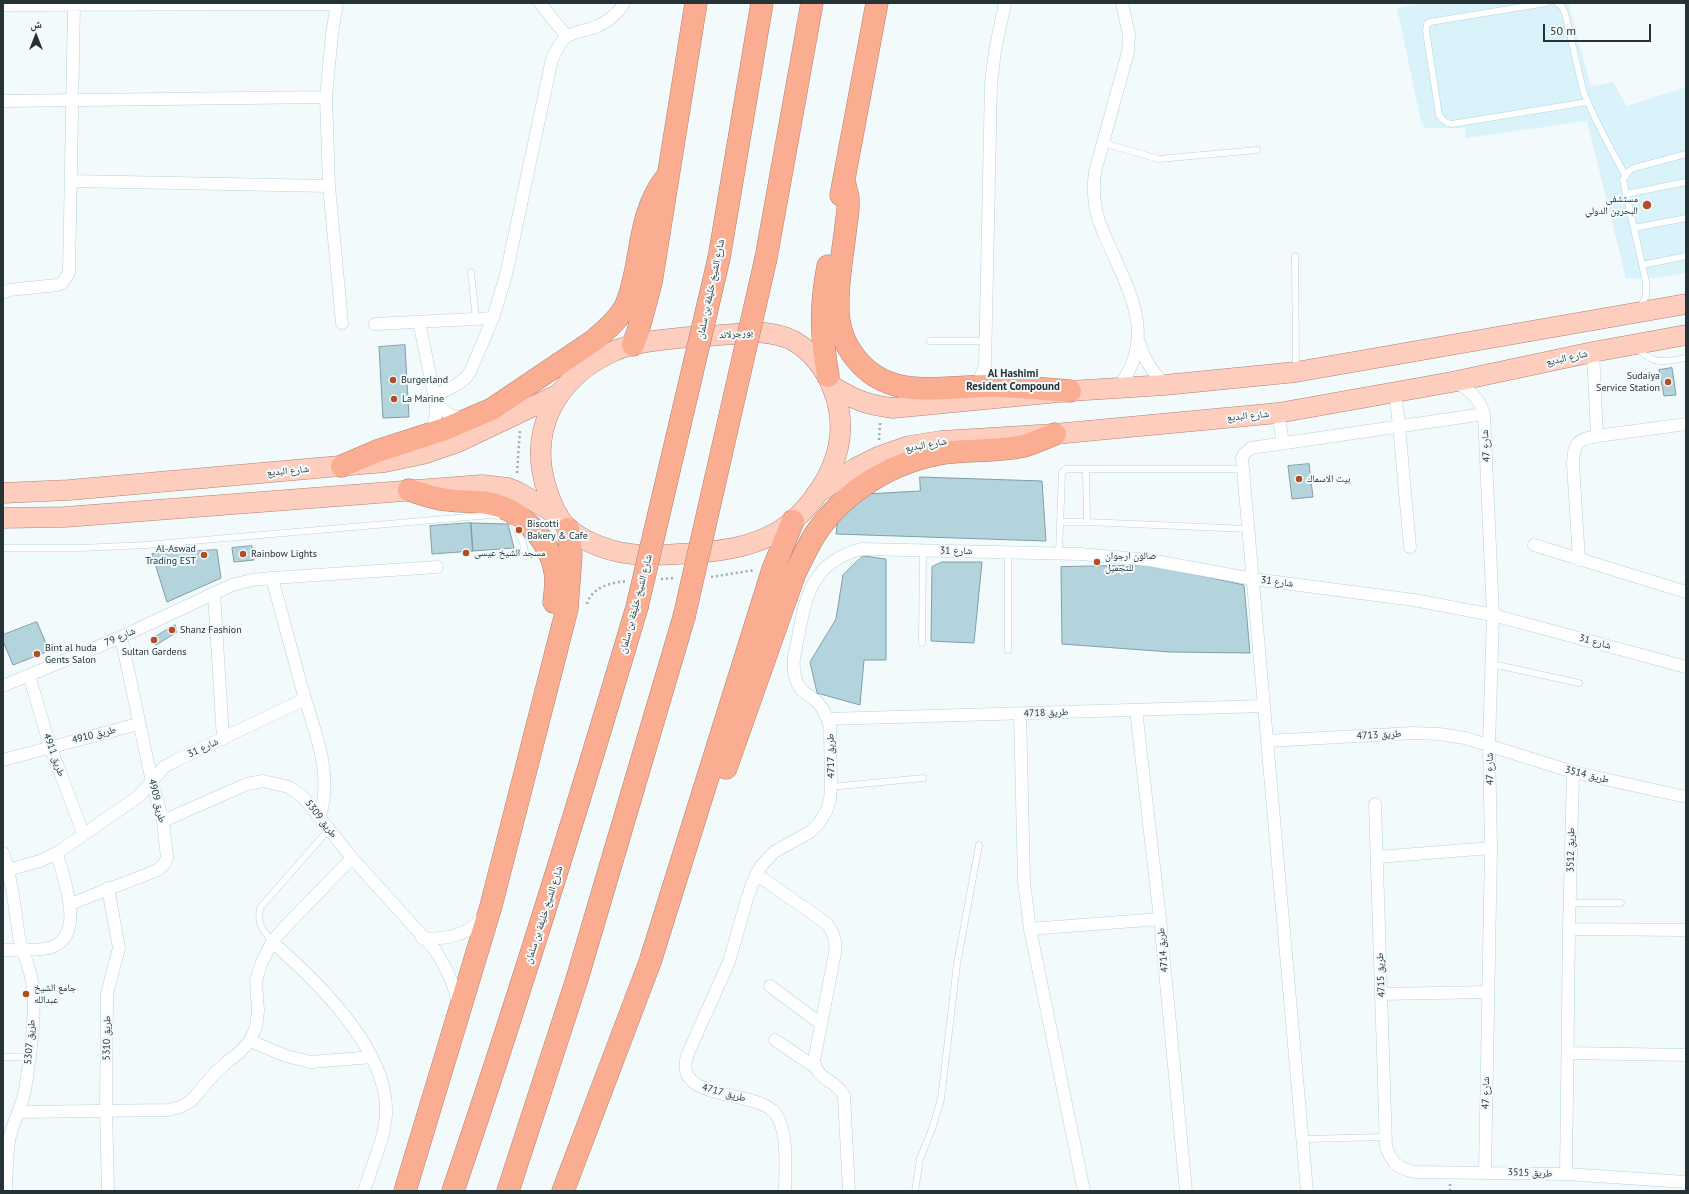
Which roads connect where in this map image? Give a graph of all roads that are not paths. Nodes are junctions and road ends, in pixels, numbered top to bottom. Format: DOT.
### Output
graph roads {
  1 [pos="337,3"];
  2 [pos="540,3"];
  3 [pos="624,3"];
  4 [pos="696,3"];
  5 [pos="762,3"];
  6 [pos="812,3"];
  7 [pos="877,3"];
  8 [pos="1005,3"];
  9 [pos="1122,3"];
  10 [pos="1546,3"];
  11 [pos="1557,3"];
  12 [pos="3,5"];
  13 [pos="74,5"];
  14 [pos="566,37"];
  15 [pos="326,97"];
  16 [pos="72,100"];
  17 [pos="3,101"];
  18 [pos="1587,102"];
  19 [pos="1103,143"];
  20 [pos="1257,150"];
  21 [pos="1686,154"];
  22 [pos="1625,175"];
  23 [pos="666,178"];
  24 [pos="844,180"];
  25 [pos="71,181"];
  26 [pos="1686,182"];
  27 [pos="329,186"];
  28 [pos="1626,194"];
  29 [pos="1686,218"];
  30 [pos="1634,228"];
  31 [pos="1295,256"];
  32 [pos="1686,256"];
  33 [pos="1642,265"];
  34 [pos="471,272"];
  35 [pos="3,293"];
  36 [pos="1686,304"];
  37 [pos="1637,312"];
  38 [pos="493,318"];
  39 [pos="476,319"];
  40 [pos="419,322"];
  41 [pos="342,323"];
  42 [pos="375,324"];
  43 [pos="1686,335"];
  44 [pos="1138,339"];
  45 [pos="985,340"];
  46 [pos="930,341"];
  47 [pos="633,345"];
  48 [pos="1633,345"];
  49 [pos="1593,352"];
  50 [pos="1686,358"];
  51 [pos="1296,372"];
  52 [pos="984,380"];
  53 [pos="830,381"];
  54 [pos="1452,382"];
  55 [pos="1165,385"];
  56 [pos="1119,387"];
  57 [pos="1070,391"];
  58 [pos="1394,391"];
  59 [pos="559,394"];
  60 [pos="435,399"];
  61 [pos="1278,413"];
  62 [pos="1484,414"];
  63 [pos="467,420"];
  64 [pos="1686,424"];
  65 [pos="1399,426"];
  66 [pos="1055,434"];
  67 [pos="430,435"];
  68 [pos="1597,436"];
  69 [pos="1283,443"];
  70 [pos="342,466"];
  71 [pos="1086,469"];
  72 [pos="1242,469"];
  73 [pos="409,490"];
  74 [pos="3,493"];
  75 [pos="816,494"];
  76 [pos="3,518"];
  77 [pos="793,521"];
  78 [pos="563,522"];
  79 [pos="1060,522"];
  80 [pos="1087,522"];
  81 [pos="1248,529"];
  82 [pos="1534,545"];
  83 [pos="1410,547"];
  84 [pos="3,548"];
  85 [pos="862,549"];
  86 [pos="923,551"];
  87 [pos="1008,552"];
  88 [pos="1059,553"];
  89 [pos="526,556"];
  90 [pos="1579,560"];
  91 [pos="437,567"];
  92 [pos="272,578"];
  93 [pos="1254,579"];
  94 [pos="1686,592"];
  95 [pos="214,593"];
  96 [pos="1493,615"];
  97 [pos="120,637"];
  98 [pos="922,643"];
  99 [pos="1008,650"];
  100 [pos="1492,664"];
  101 [pos="1686,667"];
  102 [pos="29,675"];
  103 [pos="1579,683"];
  104 [pos="3,686"];
  105 [pos="547,688"];
  106 [pos="305,699"];
  107 [pos="1264,706"];
  108 [pos="1136,710"];
  109 [pos="1020,714"];
  110 [pos="828,719"];
  111 [pos="138,724"];
  112 [pos="223,738"];
  113 [pos="1267,741"];
  114 [pos="50,746"];
  115 [pos="1490,746"];
  116 [pos="3,760"];
  117 [pos="1573,772"];
  118 [pos="923,778"];
  119 [pos="152,782"];
  120 [pos="831,788"];
  121 [pos="1686,797"];
  122 [pos="1375,804"];
  123 [pos="700,808"];
  124 [pos="320,816"];
  125 [pos="162,821"];
  126 [pos="329,829"];
  127 [pos="83,833"];
  128 [pos="979,846"];
  129 [pos="1491,848"];
  130 [pos="3,853"];
  131 [pos="57,853"];
  132 [pos="1377,857"];
  133 [pos="352,858"];
  134 [pos="6,870"];
  135 [pos="756,874"];
  136 [pos="108,888"];
  137 [pos="1570,902"];
  138 [pos="1621,902"];
  139 [pos="70,904"];
  140 [pos="491,906"];
  141 [pos="1160,919"];
  142 [pos="1030,929"];
  143 [pos="1569,929"];
  144 [pos="1686,930"];
  145 [pos="422,938"];
  146 [pos="272,942"];
  147 [pos="22,949"];
  148 [pos="3,950"];
  149 [pos="770,986"];
  150 [pos="1488,992"];
  151 [pos="1381,994"];
  152 [pos="459,1013"];
  153 [pos="821,1024"];
  154 [pos="775,1040"];
  155 [pos="250,1042"];
  156 [pos="1568,1053"];
  157 [pos="1686,1054"];
  158 [pos="3,1057"];
  159 [pos="30,1057"];
  160 [pos="372,1058"];
  161 [pos="815,1067"];
  162 [pos="106,1110"];
  163 [pos="18,1112"];
  164 [pos="1303,1139"];
  165 [pos="1386,1142"];
  166 [pos="5,1167"];
  167 [pos="1485,1172"];
  168 [pos="1566,1174"];
  169 [pos="1686,1182"];
  170 [pos="6,1191"];
  171 [pos="108,1191"];
  172 [pos="364,1191"];
  173 [pos="405,1191"];
  174 [pos="453,1191"];
  175 [pos="508,1191"];
  176 [pos="563,1191"];
  177 [pos="785,1191"];
  178 [pos="849,1191"];
  179 [pos="915,1191"];
  180 [pos="1084,1191"];
  181 [pos="1186,1191"];
  182 [pos="1307,1191"];
  1 -- 13 [label="street"];
  1 -- 15 [label="street"];
  2 -- 14 [label="street"];
  3 -- 14 [label="street"];
  4 -- 23 [label="highway"];
  5 -- 174 [label="highway, شارع الشيخ خليفة بن سلمان, bridge"];
  6 -- 175 [label="highway, bridge"];
  7 -- 24 [label="highway"];
  8 -- 45 [label="street"];
  9 -- 19 [label="street"];
  10 -- 18 [label="lane"];
  11 -- 18 [label="lane"];
  12 -- 13 [label="street"];
  13 -- 16 [label="street"];
  14 -- 38 [label="street"];
  15 -- 16 [label="street"];
  15 -- 27 [label="street"];
  16 -- 17 [label="street"];
  16 -- 25 [label="street"];
  18 -- 22 [label="lane"];
  19 -- 20 [label="lane"];
  19 -- 44 [label="street"];
  21 -- 22 [label="lane"];
  22 -- 28 [label="lane"];
  23 -- 47 [label="highway"];
  23 -- 63 [label="highway"];
  24 -- 52 [label="highway"];
  24 -- 53 [label="highway"];
  25 -- 27 [label="street"];
  25 -- 35 [label="street"];
  26 -- 28 [label="lane"];
  27 -- 41 [label="street"];
  28 -- 30 [label="lane"];
  29 -- 30 [label="lane"];
  30 -- 33 [label="lane"];
  31 -- 51 [label="lane"];
  32 -- 33 [label="lane"];
  33 -- 37 [label="lane"];
  34 -- 39 [label="lane"];
  36 -- 37 [label="main road"];
  37 -- 51 [label="main road"];
  38 -- 39 [label="street"];
  38 -- 60 [label="street"];
  39 -- 40 [label="street"];
  40 -- 42 [label="street"];
  40 -- 60 [label="street"];
  43 -- 48 [label="main road, شارع البديع"];
  44 -- 55 [label="street"];
  44 -- 56 [label="street"];
  45 -- 46 [label="lane"];
  45 -- 52 [label="street"];
  47 -- 53 [label="main road, بورجرلاند"];
  47 -- 59 [label="main road, بورجرلاند"];
  48 -- 49 [label="main road, شارع البديع"];
  48 -- 50 [label="lane"];
  49 -- 54 [label="main road, شارع البديع"];
  49 -- 68 [label="street"];
  51 -- 55 [label="main road"];
  52 -- 57 [label="highway"];
  53 -- 57 [label="main road"];
  53 -- 75 [label="main road, بورجرلاند"];
  54 -- 58 [label="main road, شارع البديع"];
  54 -- 62 [label="street, شارع 47"];
  55 -- 56 [label="main road"];
  56 -- 57 [label="main road"];
  58 -- 61 [label="main road, شارع البديع"];
  58 -- 65 [label="street"];
  59 -- 70 [label="main road, شارع البديع"];
  59 -- 78 [label="main road, بورجرلاند"];
  60 -- 63 [label="street"];
  60 -- 67 [label="street"];
  61 -- 66 [label="main road, شارع البديع"];
  61 -- 69 [label="street"];
  62 -- 65 [label="street"];
  62 -- 96 [label="street, شارع 47"];
  63 -- 67 [label="highway"];
  64 -- 68 [label="street"];
  65 -- 69 [label="street"];
  65 -- 83 [label="street"];
  66 -- 75 [label="main road, شارع البديع"];
  66 -- 123 [label="highway"];
  67 -- 70 [label="highway"];
  68 -- 90 [label="street"];
  69 -- 72 [label="street"];
  70 -- 74 [label="main road, شارع البديع"];
  71 -- 72 [label="lane"];
  71 -- 79 [label="lane"];
  71 -- 80 [label="lane"];
  72 -- 81 [label="street"];
  73 -- 76 [label="main road"];
  73 -- 78 [label="main road"];
  73 -- 105 [label="highway"];
  75 -- 77 [label="main road, بورجرلاند"];
  77 -- 78 [label="main road, بورجرلاند"];
  77 -- 123 [label="highway"];
  78 -- 105 [label="highway"];
  79 -- 80 [label="lane"];
  79 -- 88 [label="lane"];
  80 -- 81 [label="lane"];
  81 -- 93 [label="street"];
  82 -- 90 [label="street"];
  84 -- 89 [label="lane"];
  85 -- 86 [label="street, شارع 31"];
  85 -- 110 [label="street, طريق 4717"];
  86 -- 87 [label="street, شارع 31"];
  86 -- 98 [label="lane"];
  87 -- 88 [label="street, شارع 31"];
  87 -- 99 [label="lane"];
  88 -- 93 [label="street, شارع 31"];
  90 -- 94 [label="street"];
  91 -- 92 [label="street, شارع 79"];
  92 -- 95 [label="street, شارع 79"];
  92 -- 106 [label="street"];
  93 -- 96 [label="street, شارع 31"];
  93 -- 107 [label="street"];
  95 -- 97 [label="street, شارع 79"];
  95 -- 112 [label="street"];
  96 -- 100 [label="street, شارع 47"];
  96 -- 101 [label="street, شارع 31"];
  97 -- 102 [label="street, شارع 79"];
  97 -- 111 [label="street, طريق 4909"];
  100 -- 103 [label="lane"];
  100 -- 115 [label="street, شارع 47"];
  102 -- 104 [label="street, شارع 79"];
  102 -- 114 [label="street, طريق 4911"];
  105 -- 140 [label="highway"];
  106 -- 112 [label="street, شارع 31"];
  106 -- 124 [label="street"];
  107 -- 108 [label="street, طريق 4718"];
  107 -- 113 [label="street"];
  108 -- 109 [label="street, طريق 4718"];
  108 -- 141 [label="street, طريق 4714"];
  109 -- 110 [label="street, طريق 4718"];
  109 -- 142 [label="street"];
  110 -- 120 [label="street, طريق 4717"];
  111 -- 114 [label="street, طريق 4910"];
  111 -- 119 [label="street, طريق 4909"];
  112 -- 119 [label="street, شارع 31"];
  113 -- 115 [label="street, طريق 4713"];
  113 -- 164 [label="street"];
  114 -- 116 [label="street, طريق 4910"];
  114 -- 127 [label="street, طريق 4911"];
  115 -- 117 [label="street, طريق 3514"];
  115 -- 129 [label="street, شارع 47"];
  117 -- 121 [label="street, طريق 3514"];
  117 -- 137 [label="street, طريق 3512"];
  118 -- 120 [label="lane"];
  119 -- 125 [label="street, طريق 4909"];
  119 -- 127 [label="street, شارع 31"];
  120 -- 135 [label="street, طريق 4717"];
  122 -- 132 [label="street, طريق 4715"];
  123 -- 176 [label="highway"];
  124 -- 125 [label="street, طريق 5309"];
  124 -- 126 [label="street, طريق 5309"];
  125 -- 136 [label="street, طريق 4909"];
  126 -- 133 [label="street, طريق 5309"];
  126 -- 146 [label="lane"];
  127 -- 131 [label="street, شارع 31"];
  128 -- 179 [label="lane"];
  129 -- 132 [label="street"];
  129 -- 150 [label="street, شارع 47"];
  130 -- 134 [label="street, طريق 5307"];
  131 -- 134 [label="street, شارع 31"];
  131 -- 139 [label="street"];
  132 -- 151 [label="street, طريق 4715"];
  133 -- 145 [label="street, طريق 5309"];
  133 -- 146 [label="street"];
  134 -- 147 [label="street, طريق 5307"];
  135 -- 153 [label="street"];
  135 -- 177 [label="street, طريق 4717"];
  136 -- 139 [label="street, طريق 4909"];
  136 -- 162 [label="street, طريق 5310"];
  137 -- 138 [label="lane"];
  137 -- 143 [label="street, طريق 3512"];
  139 -- 147 [label="street"];
  140 -- 145 [label="street"];
  140 -- 152 [label="highway"];
  141 -- 142 [label="street"];
  141 -- 181 [label="street, طريق 4714"];
  142 -- 180 [label="street"];
  143 -- 144 [label="street"];
  143 -- 156 [label="street, طريق 3512"];
  145 -- 152 [label="street, طريق 5309"];
  146 -- 155 [label="street"];
  146 -- 160 [label="street"];
  147 -- 148 [label="street"];
  147 -- 159 [label="street, طريق 5307"];
  149 -- 153 [label="street"];
  150 -- 151 [label="street"];
  150 -- 167 [label="street, شارع 47"];
  151 -- 165 [label="street, طريق 4715"];
  152 -- 173 [label="highway"];
  153 -- 161 [label="street"];
  154 -- 161 [label="street"];
  155 -- 160 [label="street"];
  155 -- 162 [label="street"];
  156 -- 157 [label="street"];
  156 -- 168 [label="street, طريق 3512"];
  158 -- 159 [label="lane"];
  159 -- 163 [label="street, طريق 5307"];
  160 -- 172 [label="street"];
  161 -- 178 [label="street"];
  162 -- 163 [label="street"];
  162 -- 171 [label="street, طريق 5310"];
  163 -- 166 [label="street, طريق 5307"];
  164 -- 165 [label="lane"];
  164 -- 182 [label="street"];
  165 -- 167 [label="street, طريق 3515"];
  166 -- 170 [label="street, طريق 5307"];
  167 -- 168 [label="street, طريق 3515"];
  168 -- 169 [label="street, طريق 3515"];
}
